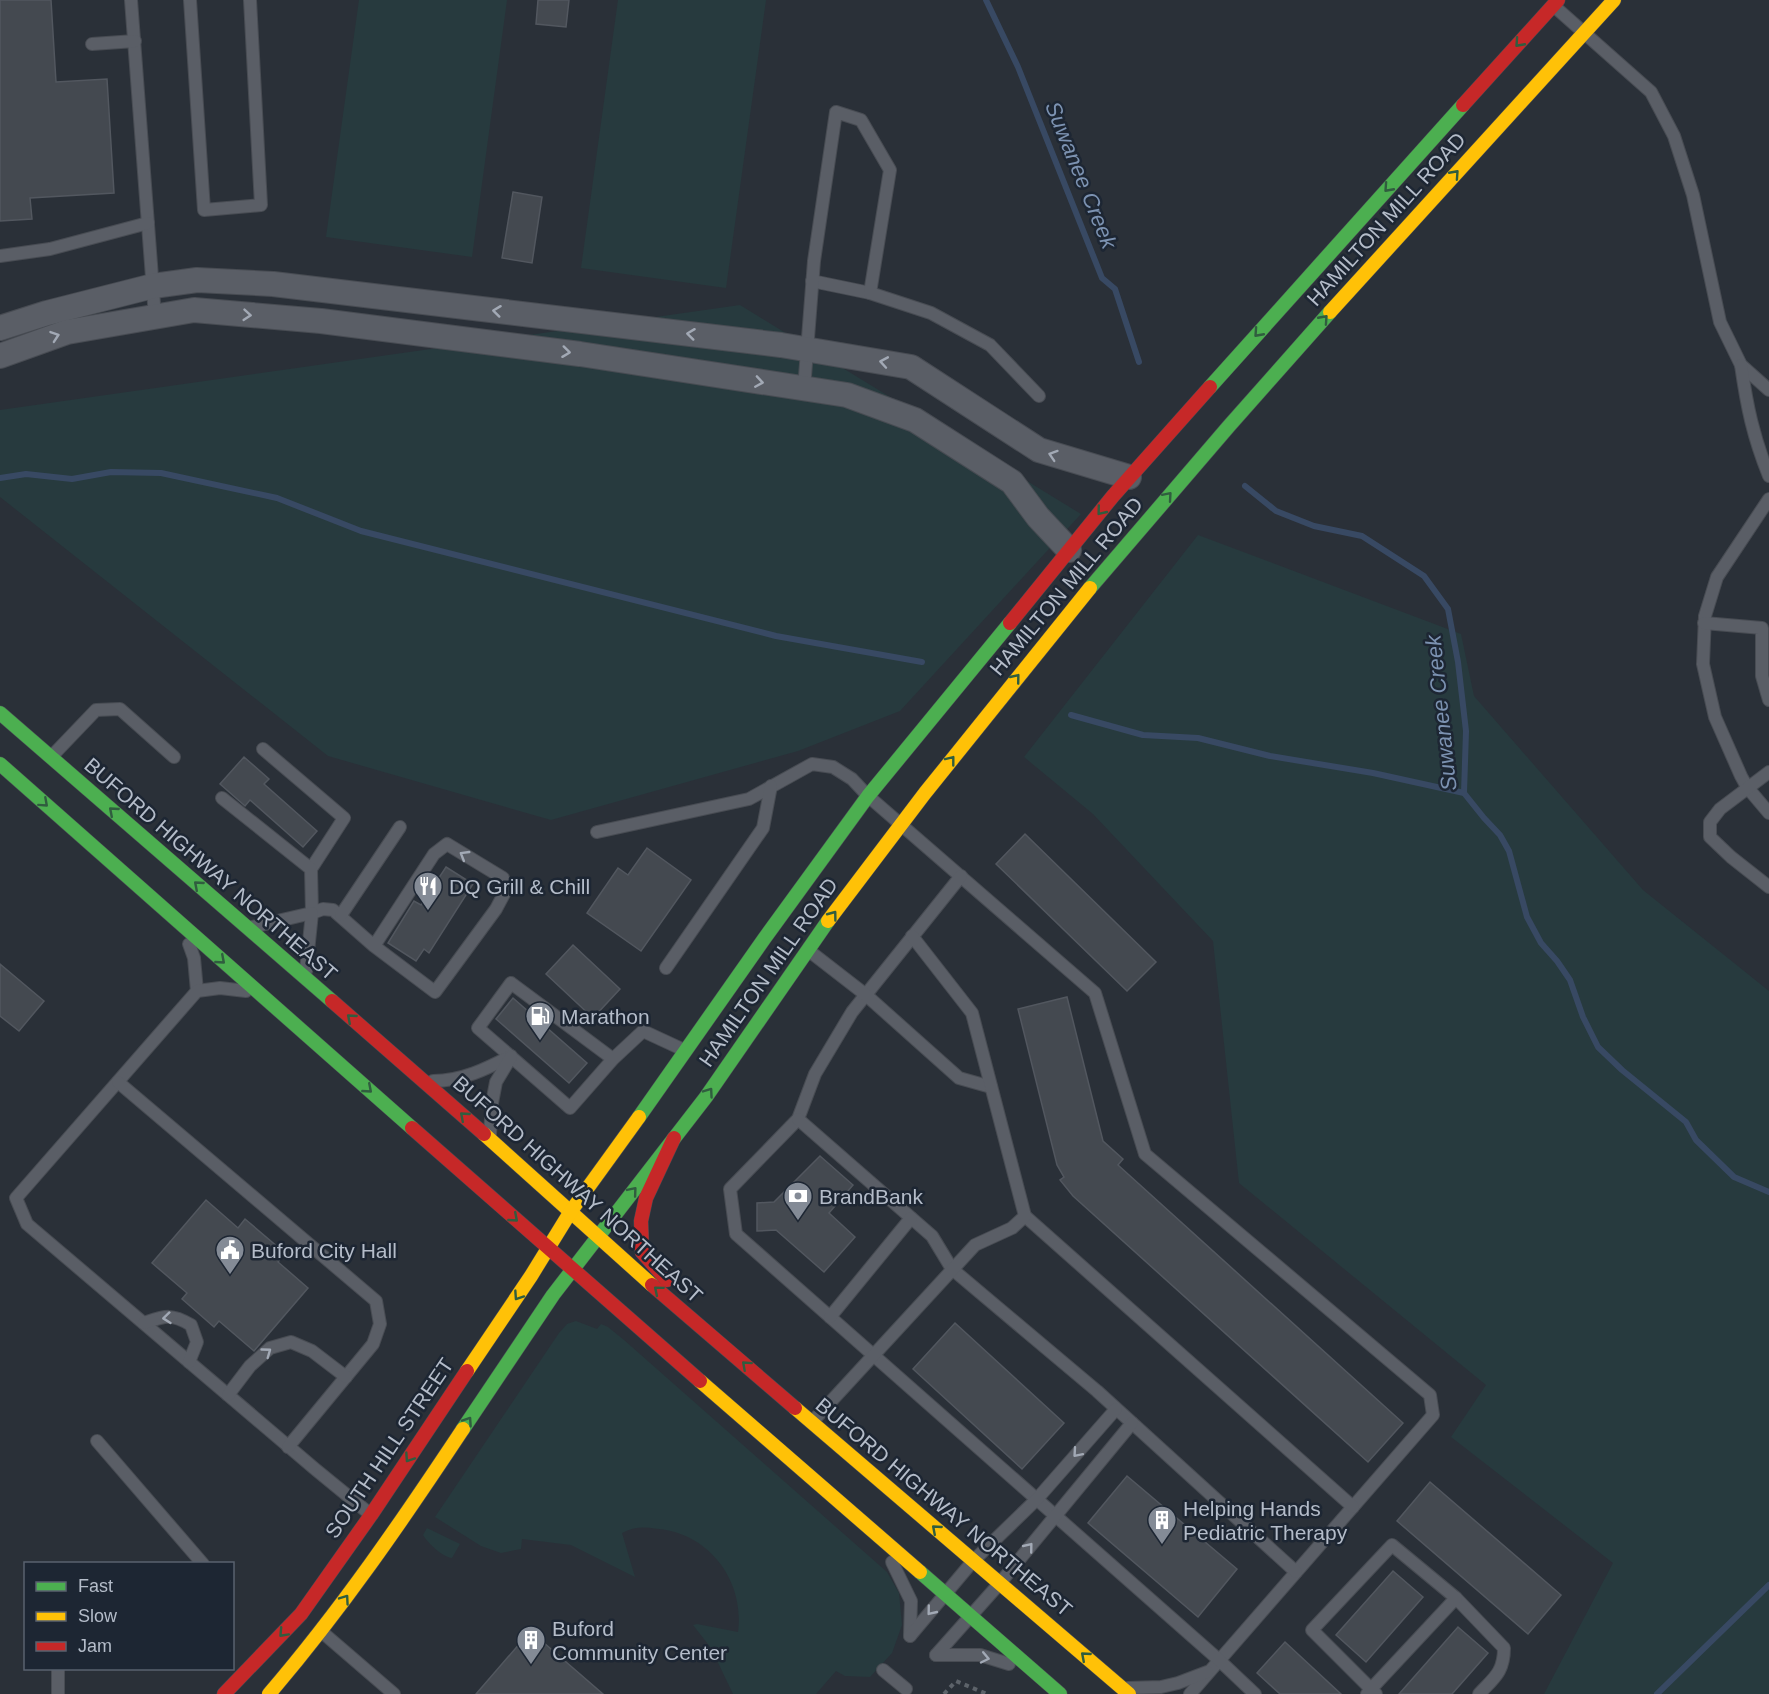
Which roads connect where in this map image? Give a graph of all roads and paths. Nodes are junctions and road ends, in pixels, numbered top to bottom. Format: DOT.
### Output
graph roads {
  1 [pos="131,0"];
  2 [pos="190,0"];
  3 [pos="250,0"];
  4 [pos="1614,0"];
  5 [pos="1553,2"];
  6 [pos="1584,33"];
  7 [pos="135,41"];
  8 [pos="92,44"];
  9 [pos="148,222"];
  10 [pos="0,256"];
  11 [pos="812,281"];
  12 [pos="153,286"];
  13 [pos="870,293"];
  14 [pos="155,317"];
  15 [pos="0,328"];
  16 [pos="806,349"];
  17 [pos="0,356"];
  18 [pos="1741,365"];
  19 [pos="804,389"];
  20 [pos="1769,390"];
  21 [pos="1039,396"];
  22 [pos="1769,476"];
  23 [pos="1129,477"];
  24 [pos="1769,499"];
  25 [pos="1069,550"];
  26 [pos="1704,623"];
  27 [pos="1766,629"];
  28 [pos="1769,700"];
  29 [pos="0,713"];
  30 [pos="262,749"];
  31 [pos="51,757"];
  32 [pos="174,757"];
  33 [pos="0,764"];
  34 [pos="1769,772"];
  35 [pos="771,786"];
  36 [pos="1748,787"];
  37 [pos="868,796"];
  38 [pos="222,798"];
  39 [pos="1769,813"];
  40 [pos="901,824"];
  41 [pos="400,827"];
  42 [pos="597,832"];
  43 [pos="311,869"];
  44 [pos="961,876"];
  45 [pos="1769,887"];
  46 [pos="312,913"];
  47 [pos="341,915"];
  48 [pos="182,926"];
  49 [pos="247,928"];
  50 [pos="912,936"];
  51 [pos="374,946"];
  52 [pos="807,949"];
  53 [pos="666,968"];
  54 [pos="305,979"];
  55 [pos="197,991"];
  56 [pos="258,992"];
  57 [pos="866,995"];
  58 [pos="685,1051"];
  59 [pos="511,1056"];
  60 [pos="613,1059"];
  61 [pos="424,1081"];
  62 [pos="118,1082"];
  63 [pos="991,1087"];
  64 [pos="798,1119"];
  65 [pos="674,1138"];
  66 [pos="490,1139"];
  67 [pos="571,1211"];
  68 [pos="1025,1216"];
  69 [pos="911,1218"];
  70 [pos="595,1236"];
  71 [pos="548,1248"];
  72 [pos="573,1269"];
  73 [pos="952,1269"];
  74 [pos="830,1317"];
  75 [pos="144,1323"];
  76 [pos="719,1341"];
  77 [pos="874,1356"];
  78 [pos="189,1362"];
  79 [pos="346,1377"];
  80 [pos="228,1395"];
  81 [pos="1116,1408"];
  82 [pos="811,1423"];
  83 [pos="1132,1423"];
  84 [pos="97,1441"];
  85 [pos="288,1446"];
  86 [pos="1037,1499"];
  87 [pos="1353,1507"];
  88 [pos="371,1515"];
  89 [pos="1055,1515"];
  90 [pos="876,1532"];
  91 [pos="973,1561"];
  92 [pos="202,1562"];
  93 [pos="1296,1572"];
  94 [pos="1000,1583"];
  95 [pos="945,1593"];
  96 [pos="1456,1598"];
  97 [pos="301,1614"];
  98 [pos="971,1616"];
  99 [pos="322,1632"];
  100 [pos="1220,1660"];
  101 [pos="58,1670"];
  102 [pos="884,1670"];
  103 [pos="1211,1670"];
  104 [pos="1033,1671"];
  105 [pos="906,1689"];
  106 [pos="1125,1691"];
  107 [pos="1371,1692"];
  108 [pos="58,1694"];
  109 [pos="224,1694"];
  110 [pos="269,1694"];
  111 [pos="394,1694"];
  112 [pos="944,1694"];
  113 [pos="987,1694"];
  114 [pos="1060,1694"];
  115 [pos="1190,1694"];
  116 [pos="1255,1694"];
  117 [pos="1479,1694"];
  1 -- 7 [label="lane"];
  2 -- 3 [label="lane"];
  4 -- 6 [label="main road, HAMILTON MILL ROAD"];
  5 -- 6 [label="lane"];
  5 -- 23 [label="main road, HAMILTON MILL ROAD, one-way"];
  6 -- 18 [label="lane"];
  40 -- 6 [label="main road, HAMILTON MILL ROAD, one-way"];
  7 -- 8 [label="lane"];
  7 -- 9 [label="lane"];
  9 -- 10 [label="lane"];
  9 -- 12 [label="lane"];
  11 -- 13 [label="lane"];
  11 -- 13 [label="lane"];
  11 -- 16 [label="lane"];
  12 -- 14 [label="lane"];
  12 -- 15 [label="street"];
  16 -- 12 [label="street, one-way"];
  13 -- 21 [label="lane"];
  17 -- 14 [label="street, one-way"];
  14 -- 19 [label="street, one-way"];
  16 -- 19 [label="lane"];
  23 -- 16 [label="street, one-way"];
  18 -- 20 [label="lane"];
  18 -- 22 [label="lane"];
  19 -- 25 [label="street"];
  23 -- 25 [label="main road, HAMILTON MILL ROAD, one-way"];
  24 -- 26 [label="lane"];
  25 -- 37 [label="main road, HAMILTON MILL ROAD"];
  26 -- 27 [label="lane"];
  26 -- 36 [label="lane"];
  27 -- 28 [label="lane"];
  29 -- 31 [label="main road, BUFORD HIGHWAY NORTHEAST"];
  30 -- 43 [label="lane"];
  31 -- 32 [label="lane"];
  49 -- 31 [label="main road, BUFORD HIGHWAY NORTHEAST, one-way"];
  33 -- 48 [label="main road, one-way"];
  34 -- 36 [label="lane"];
  35 -- 37 [label="lane"];
  35 -- 42 [label="lane"];
  35 -- 53 [label="lane"];
  36 -- 39 [label="lane"];
  36 -- 45 [label="lane"];
  37 -- 40 [label="lane"];
  37 -- 58 [label="main road, HAMILTON MILL ROAD"];
  38 -- 43 [label="lane"];
  40 -- 44 [label="lane"];
  52 -- 40 [label="main road, HAMILTON MILL ROAD, one-way"];
  41 -- 47 [label="lane"];
  43 -- 46 [label="lane"];
  44 -- 50 [label="lane"];
  44 -- 87 [label="lane"];
  46 -- 47 [label="lane"];
  46 -- 49 [label="lane"];
  46 -- 54 [label="lane"];
  47 -- 51 [label="lane"];
  48 -- 55 [label="lane"];
  48 -- 56 [label="main road, one-way"];
  49 -- 54 [label="main road, BUFORD HIGHWAY NORTHEAST"];
  50 -- 57 [label="lane"];
  50 -- 63 [label="lane"];
  51 -- 51 [label="lane, one-way"];
  52 -- 57 [label="lane"];
  65 -- 52 [label="main road, HAMILTON MILL ROAD, one-way"];
  61 -- 54 [label="main road, BUFORD HIGHWAY NORTHEAST, one-way"];
  55 -- 56 [label="lane"];
  55 -- 62 [label="lane"];
  56 -- 71 [label="main road, one-way"];
  57 -- 63 [label="lane"];
  57 -- 64 [label="lane"];
  58 -- 60 [label="lane"];
  58 -- 67 [label="main road, HAMILTON MILL ROAD"];
  59 -- 60 [label="lane"];
  59 -- 60 [label="lane"];
  59 -- 61 [label="lane"];
  59 -- 66 [label="lane"];
  66 -- 61 [label="main road, BUFORD HIGHWAY NORTHEAST, one-way"];
  62 -- 75 [label="lane"];
  62 -- 79 [label="lane"];
  63 -- 68 [label="lane"];
  64 -- 69 [label="lane"];
  64 -- 74 [label="lane"];
  70 -- 65 [label="main road, HAMILTON MILL ROAD, one-way"];
  65 -- 76 [label="main road"];
  66 -- 67 [label="main road, BUFORD HIGHWAY NORTHEAST"];
  67 -- 70 [label="main road, BUFORD HIGHWAY NORTHEAST"];
  67 -- 71 [label="main road, SOUTH HILL STREET"];
  68 -- 73 [label="lane"];
  68 -- 87 [label="lane"];
  69 -- 73 [label="lane"];
  69 -- 74 [label="lane"];
  70 -- 72 [label="main road"];
  76 -- 70 [label="main road, BUFORD HIGHWAY NORTHEAST, one-way"];
  71 -- 72 [label="main road"];
  71 -- 88 [label="main road, SOUTH HILL STREET, one-way"];
  72 -- 90 [label="main road"];
  99 -- 72 [label="main road, one-way"];
  73 -- 77 [label="lane"];
  73 -- 81 [label="lane"];
  74 -- 77 [label="lane"];
  75 -- 78 [label="lane"];
  78 -- 75 [label="lane, one-way"];
  82 -- 76 [label="main road, BUFORD HIGHWAY NORTHEAST, one-way"];
  77 -- 82 [label="lane"];
  77 -- 86 [label="lane"];
  78 -- 80 [label="lane"];
  80 -- 79 [label="lane, one-way"];
  79 -- 85 [label="lane"];
  80 -- 85 [label="lane"];
  81 -- 83 [label="lane"];
  81 -- 86 [label="lane, one-way"];
  91 -- 82 [label="main road, BUFORD HIGHWAY NORTHEAST, one-way"];
  83 -- 89 [label="lane"];
  83 -- 93 [label="lane"];
  84 -- 92 [label="lane"];
  85 -- 88 [label="lane"];
  86 -- 89 [label="lane"];
  86 -- 91 [label="lane"];
  87 -- 93 [label="lane"];
  88 -- 97 [label="main road, SOUTH HILL STREET"];
  94 -- 89 [label="lane, one-way"];
  89 -- 100 [label="lane"];
  90 -- 95 [label="main road"];
  95 -- 90 [label="lane, one-way"];
  91 -- 94 [label="main road, BUFORD HIGHWAY NORTHEAST"];
  91 -- 95 [label="lane"];
  93 -- 100 [label="lane"];
  94 -- 98 [label="lane"];
  106 -- 94 [label="main road, BUFORD HIGHWAY NORTHEAST, one-way"];
  95 -- 98 [label="main road"];
  96 -- 107 [label="lane"];
  96 -- 107 [label="lane"];
  96 -- 117 [label="lane"];
  97 -- 99 [label="lane"];
  97 -- 109 [label="main road, SOUTH HILL STREET, one-way"];
  98 -- 104 [label="main road"];
  98 -- 104 [label="lane, one-way"];
  99 -- 110 [label="main road"];
  99 -- 111 [label="lane"];
  100 -- 103 [label="lane"];
  100 -- 116 [label="lane"];
  101 -- 108 [label="lane"];
  102 -- 105 [label="lane"];
  103 -- 106 [label="lane"];
  103 -- 115 [label="lane"];
  104 -- 114 [label="main road"];
  112 -- 113 [label="path"];
}
